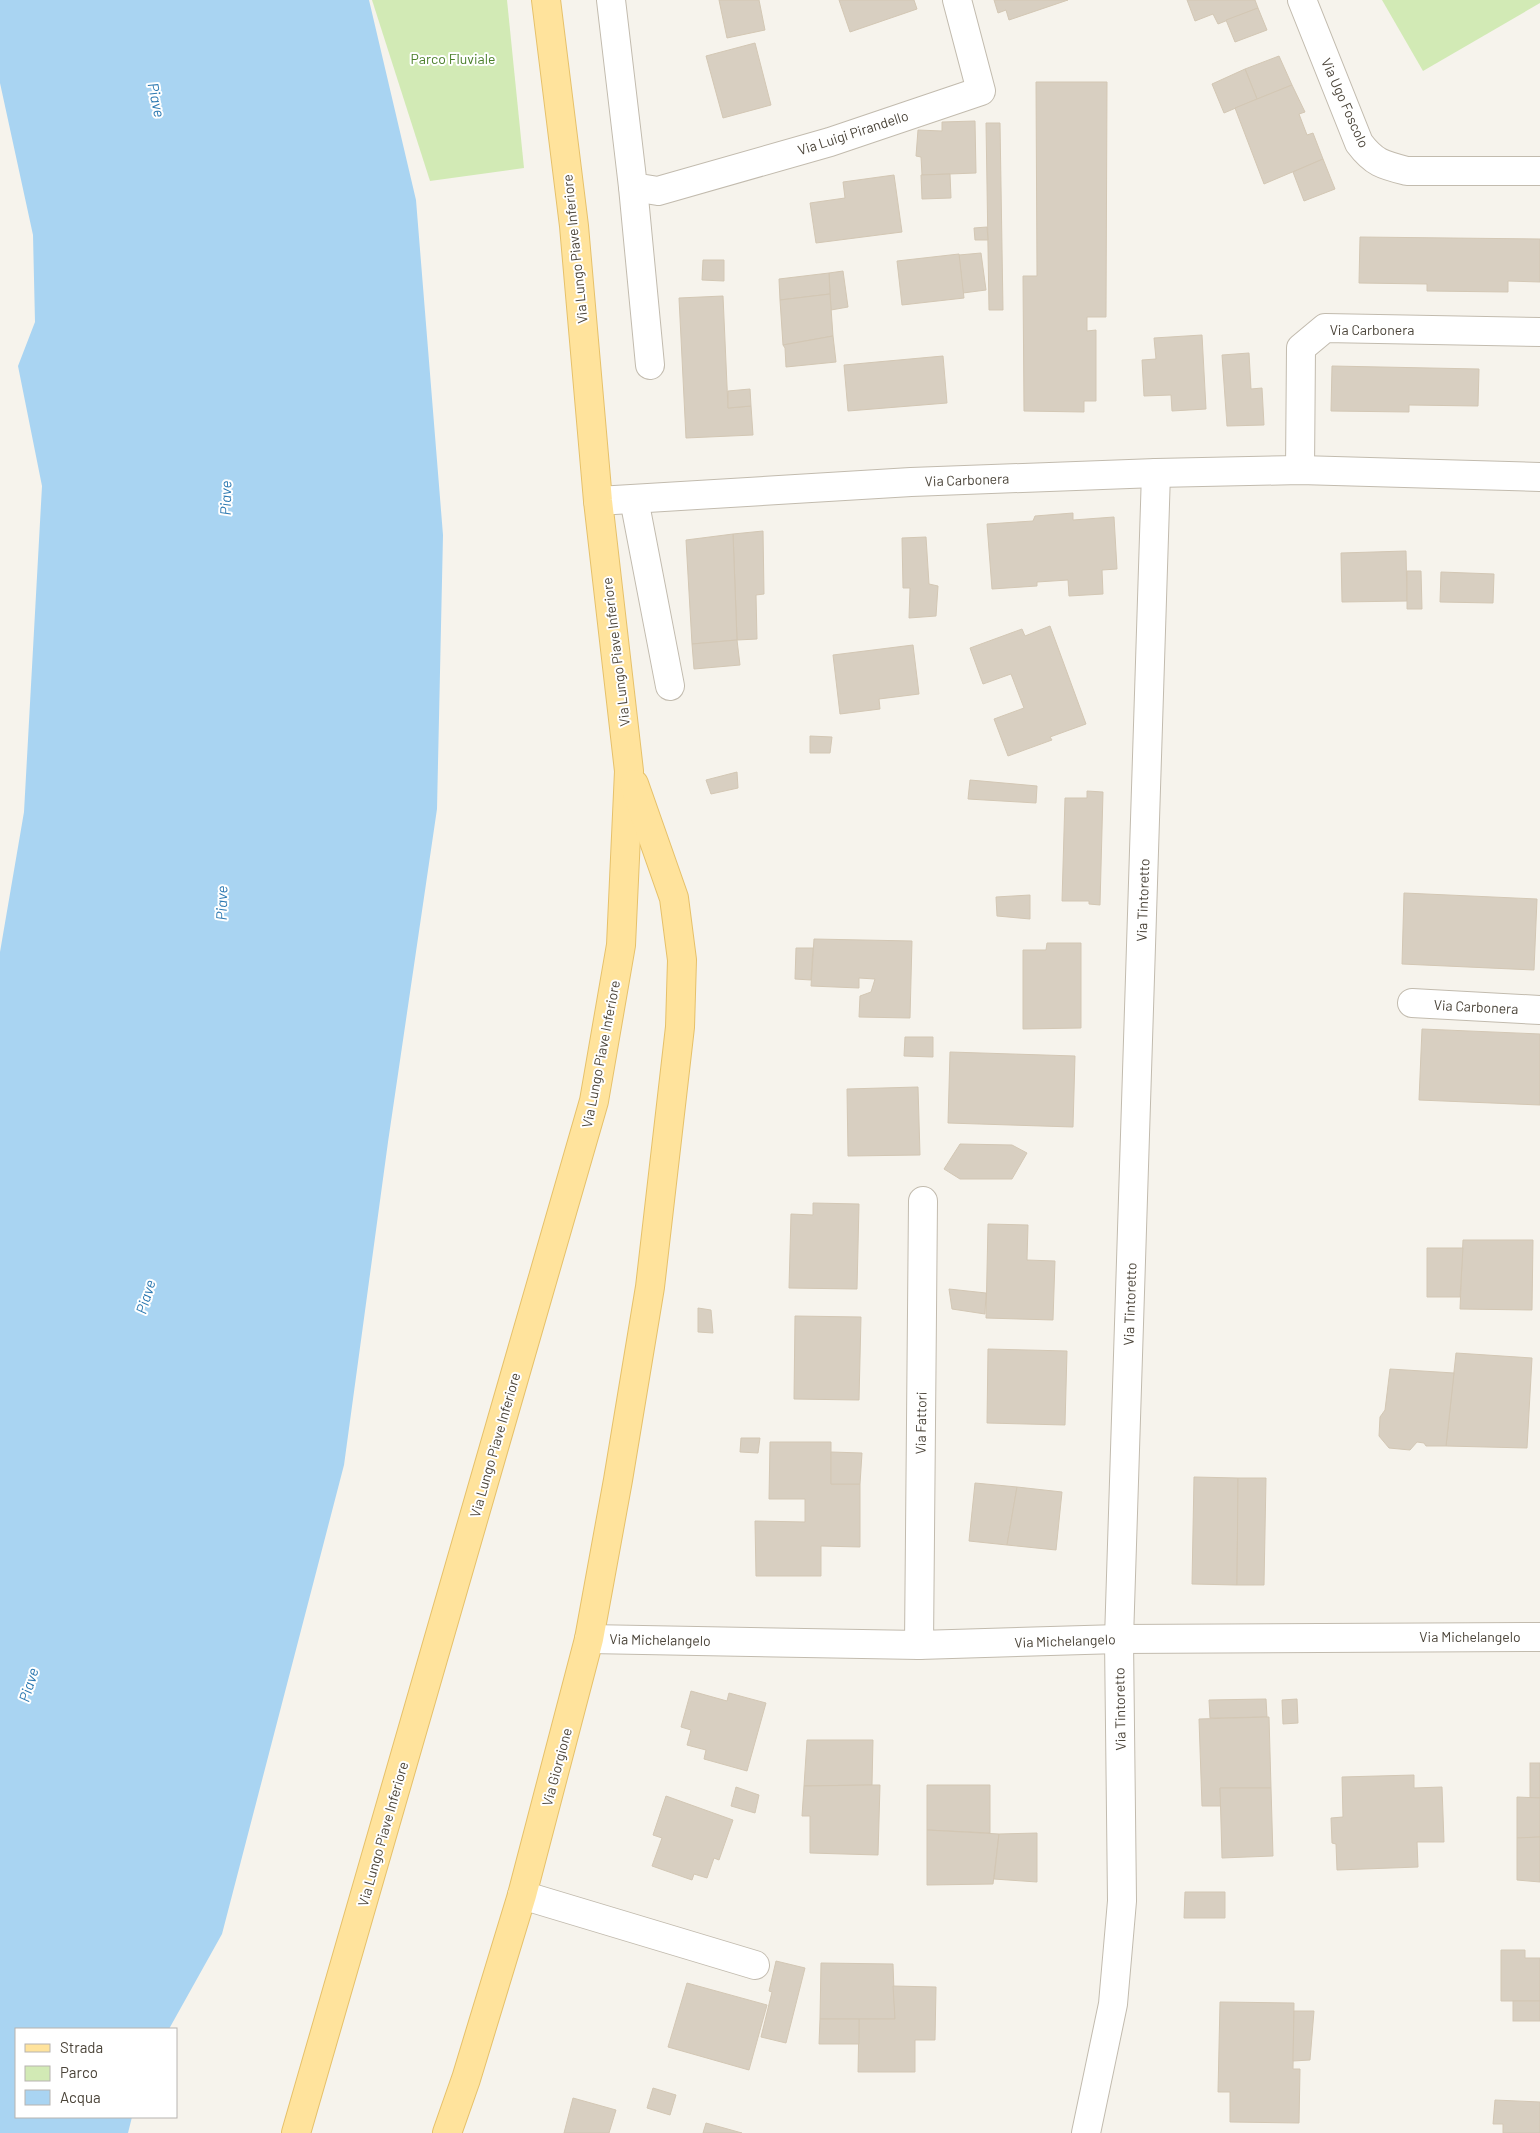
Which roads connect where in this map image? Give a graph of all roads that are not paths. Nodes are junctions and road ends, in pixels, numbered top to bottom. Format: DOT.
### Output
graph roads {
  1 [pos="546,0"];
  2 [pos="611,0"];
  3 [pos="957,0"];
  4 [pos="1302,0"];
  5 [pos="1540,171"];
  6 [pos="633,187"];
  7 [pos="1540,332"];
  8 [pos="650,365"];
  9 [pos="1300,470"];
  10 [pos="1156,473"];
  11 [pos="1540,477"];
  12 [pos="634,499"];
  13 [pos="598,501"];
  14 [pos="670,686"];
  15 [pos="629,771"];
  16 [pos="1412,1003"];
  17 [pos="1540,1010"];
  18 [pos="923,1201"];
  19 [pos="1540,1636"];
  20 [pos="589,1639"];
  21 [pos="1119,1639"];
  22 [pos="919,1645"];
  23 [pos="522,1895"];
  24 [pos="755,1965"];
  25 [pos="466,2079"];
  26 [pos="296,2133"];
  27 [pos="447,2133"];
  28 [pos="460,2133"];
  29 [pos="1086,2133"];
  1 -- 13 [label="main road, Via Lungo Piave Inferiore"];
  2 -- 6 [label="street"];
  3 -- 6 [label="street, Via Luigi Pirandello"];
  4 -- 5 [label="street, Via Ugo Foscolo"];
  6 -- 8 [label="street"];
  7 -- 9 [label="street, Via Carbonera"];
  9 -- 10 [label="street, Via Carbonera"];
  9 -- 11 [label="street, Via Carbonera"];
  10 -- 12 [label="street, Via Carbonera"];
  10 -- 21 [label="street, Via Tintoretto"];
  12 -- 13 [label="street, Via Carbonera"];
  12 -- 14 [label="street"];
  13 -- 15 [label="main road, Via Lungo Piave Inferiore"];
  15 -- 20 [label="main road, Via Giorgione"];
  15 -- 26 [label="main road, Via Lungo Piave Inferiore"];
  16 -- 17 [label="street, Via Carbonera"];
  18 -- 22 [label="street, Via Fattori"];
  19 -- 21 [label="street, Via Michelangelo"];
  20 -- 22 [label="street, Via Michelangelo"];
  20 -- 23 [label="main road, Via Giorgione"];
  21 -- 22 [label="street, Via Michelangelo"];
  21 -- 29 [label="street, Via Tintoretto"];
  23 -- 24 [label="street"];
  23 -- 25 [label="main road, Via Giorgione"];
  25 -- 27 [label="main road, Via Giorgione"];
  25 -- 28 [label="main road, Via Giorgione"];
}
